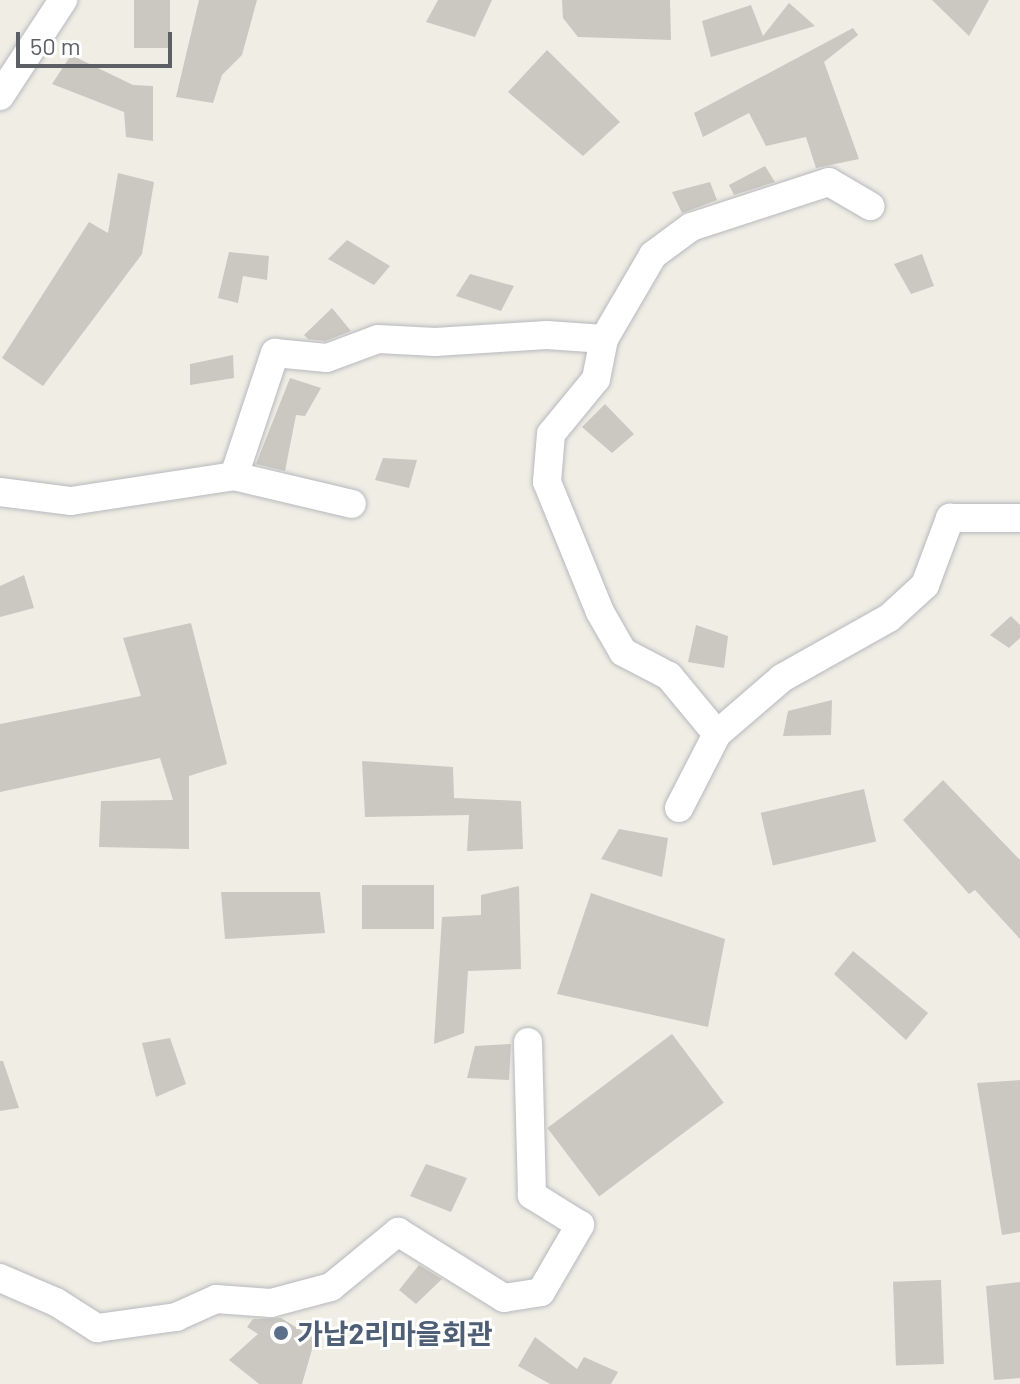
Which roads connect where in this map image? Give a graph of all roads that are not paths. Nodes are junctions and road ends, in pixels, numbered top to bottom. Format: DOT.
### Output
graph roads {
  1 [pos="58,1"];
  2 [pos="0,96"];
  3 [pos="870,206"];
  4 [pos="604,339"];
  5 [pos="234,476"];
  6 [pos="0,492"];
  7 [pos="352,504"];
  8 [pos="1020,518"];
  9 [pos="717,734"];
  10 [pos="679,808"];
  11 [pos="528,1042"];
  12 [pos="0,1278"];
  1 -- 2 [label="street"];
  3 -- 4 [label="street"];
  4 -- 5 [label="street"];
  4 -- 9 [label="street"];
  5 -- 6 [label="street"];
  5 -- 7 [label="street"];
  8 -- 9 [label="street"];
  9 -- 10 [label="street"];
  11 -- 12 [label="street"];
}
